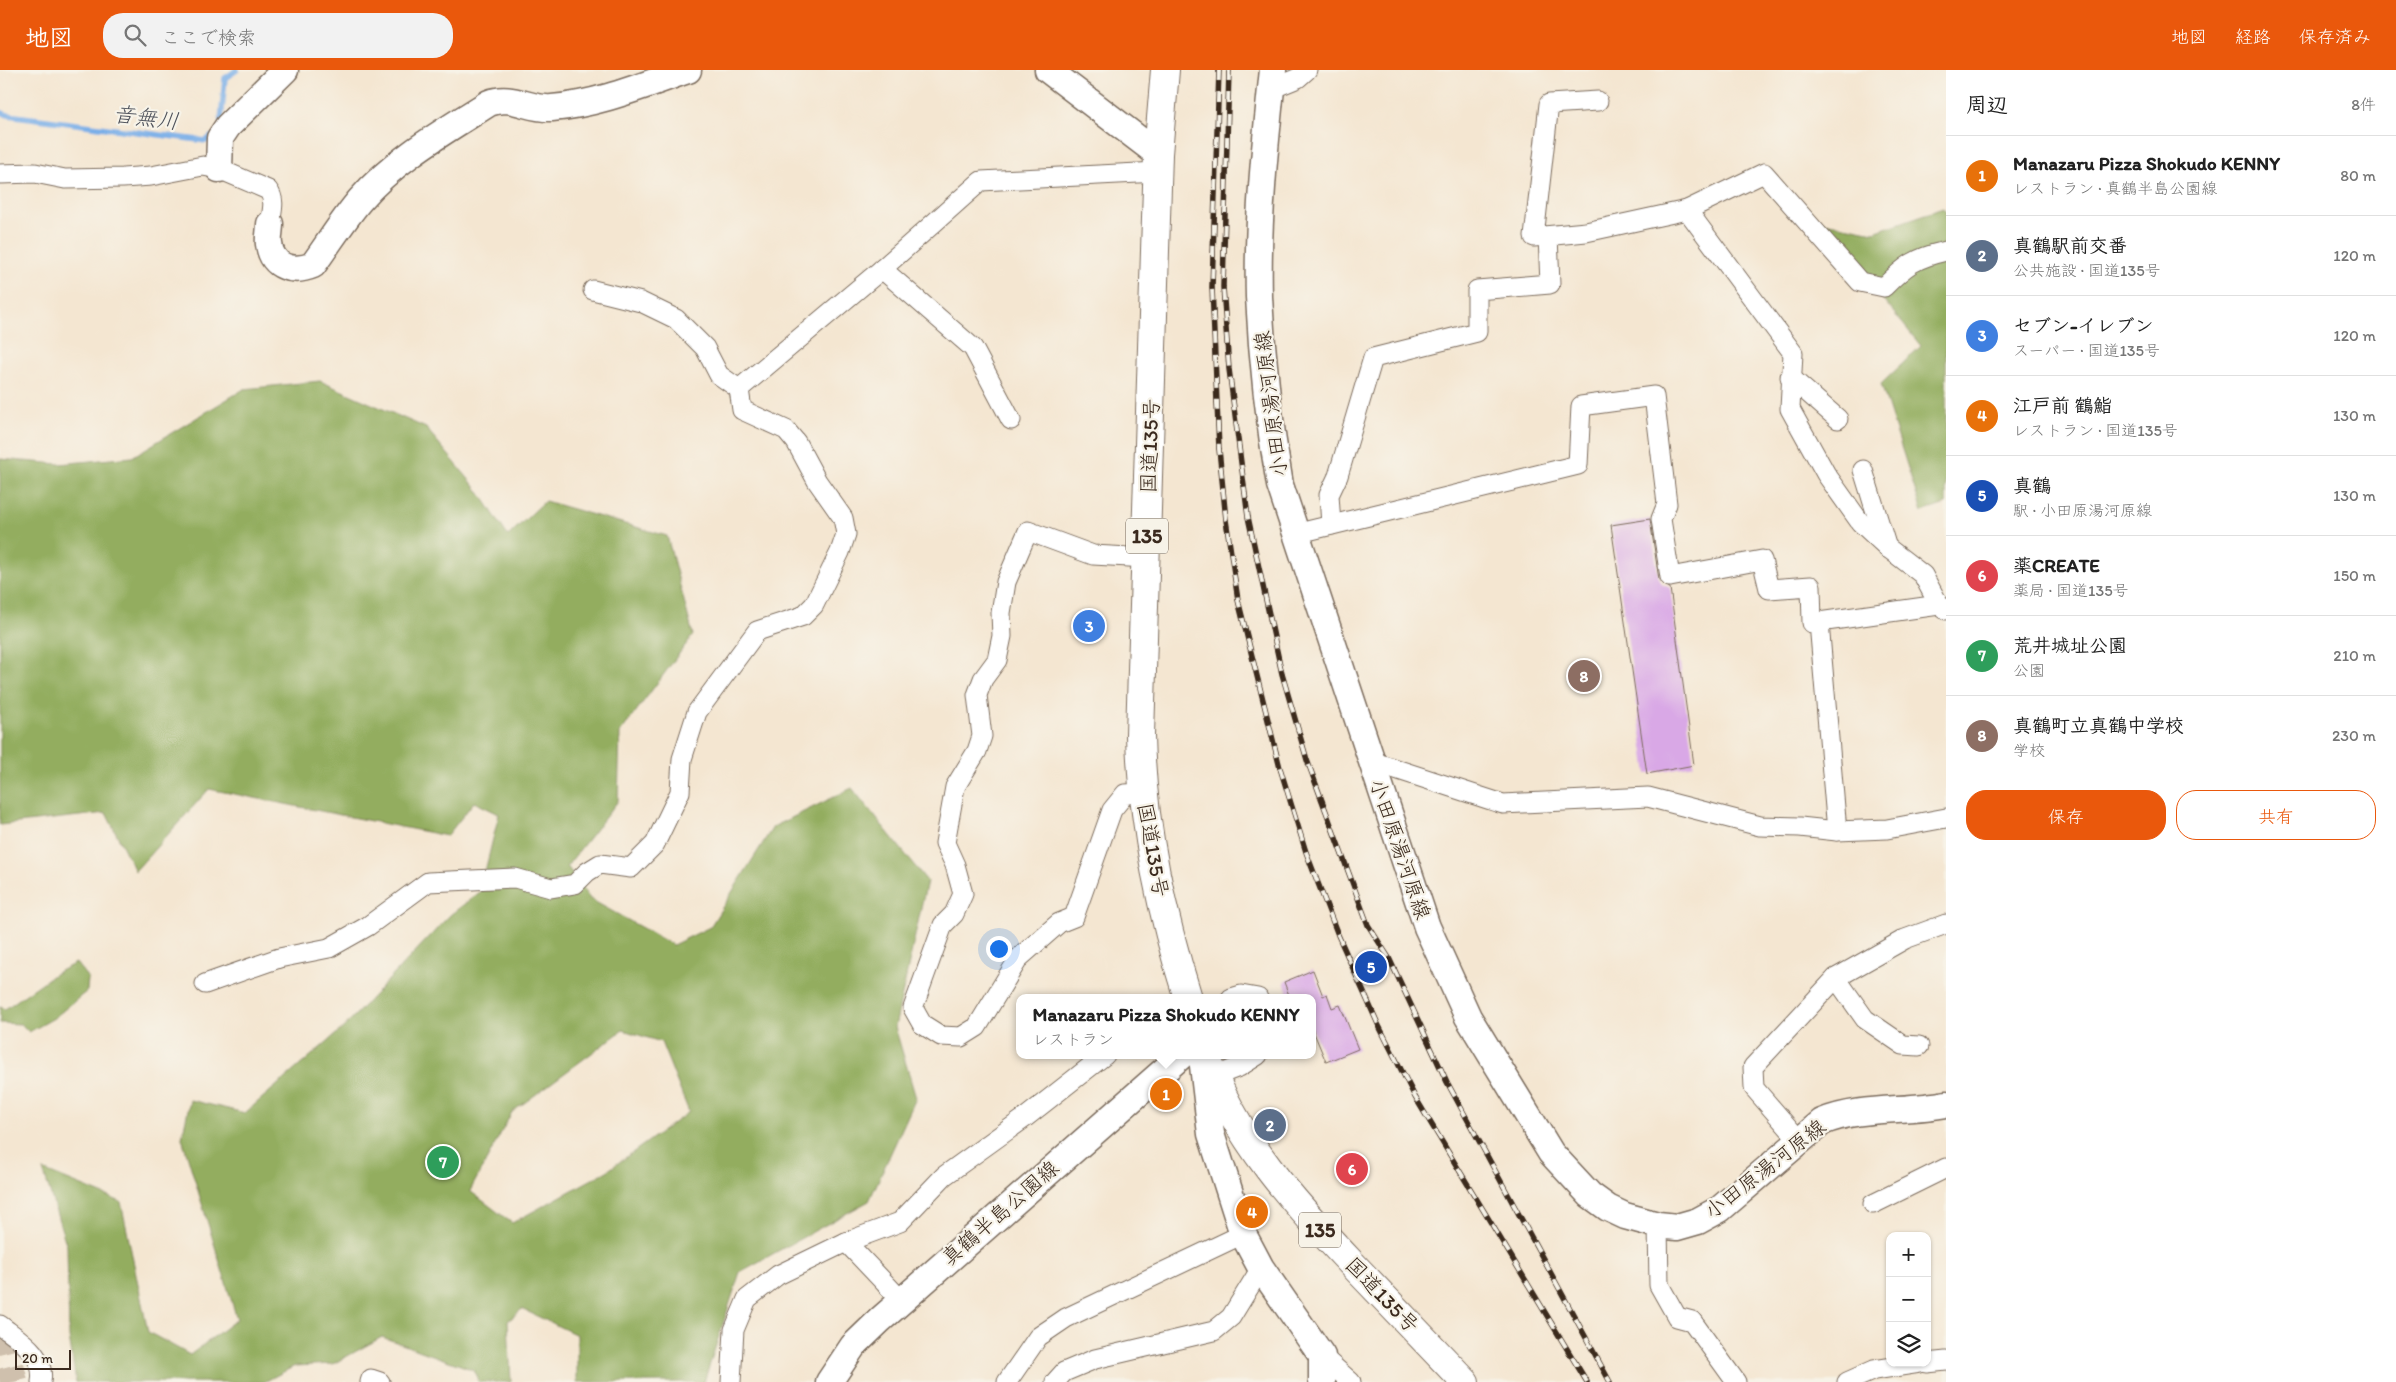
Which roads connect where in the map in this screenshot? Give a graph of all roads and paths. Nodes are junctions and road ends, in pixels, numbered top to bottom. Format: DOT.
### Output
graph roads {
  1 [pos="285,70"];
  2 [pos="688,70"];
  3 [pos="1048,70"];
  4 [pos="1165,70"];
  5 [pos="1307,70"];
  6 [pos="1272,79"];
  7 [pos="1598,101"];
  8 [pos="1158,163"];
  9 [pos="219,169"];
  10 [pos="0,174"];
  11 [pos="1687,210"];
  12 [pos="270,224"];
  13 [pos="1548,236"];
  14 [pos="1946,251"];
  15 [pos="882,269"];
  16 [pos="593,290"];
  17 [pos="1790,377"];
  18 [pos="739,390"];
  19 [pos="1838,419"];
  20 [pos="1011,420"];
  21 [pos="1863,470"];
  22 [pos="1331,525"];
  23 [pos="1295,534"];
  24 [pos="1888,548"];
  25 [pos="1147,558"];
  26 [pos="1942,608"];
  27 [pos="1819,623"];
  28 [pos="1371,761"];
  29 [pos="1142,793"];
  30 [pos="1946,818"];
  31 [pos="1837,831"];
  32 [pos="1946,924"];
  33 [pos="1836,978"];
  34 [pos="205,984"];
  35 [pos="1187,994"];
  36 [pos="1919,1046"];
  37 [pos="1100,1059"];
  38 [pos="1177,1059"];
  39 [pos="1252,1059"];
  40 [pos="1207,1062"];
  41 [pos="1946,1104"];
  42 [pos="1799,1140"];
  43 [pos="1946,1168"];
  44 [pos="1873,1204"];
  45 [pos="1658,1225"];
  46 [pos="1243,1234"];
  47 [pos="846,1242"];
  48 [pos="1261,1268"];
  49 [pos="901,1300"];
  50 [pos="0,1325"];
  51 [pos="1322,1356"];
  52 [pos="1946,1361"];
  53 [pos="1931,1362"];
  54 [pos="1910,1370"];
  55 [pos="42,1382"];
  56 [pos="370,1382"];
  57 [pos="380,1382"];
  58 [pos="731,1382"];
  59 [pos="829,1382"];
  60 [pos="1007,1382"];
  61 [pos="1055,1382"];
  62 [pos="1322,1382"];
  63 [pos="1351,1382"];
  64 [pos="1465,1382"];
  65 [pos="1736,1382"];
  66 [pos="1847,1382"];
  1 -- 9 [label="main road"];
  2 -- 12 [label="main road"];
  3 -- 8 [label="main road"];
  4 -- 8 [label="highway, 国道135号 / 135"];
  5 -- 6 [label="street"];
  6 -- 23 [label="main road, 小田原湯河原線"];
  7 -- 13 [label="street"];
  8 -- 15 [label="street"];
  8 -- 25 [label="highway, 国道135号 / 135"];
  9 -- 10 [label="street"];
  9 -- 12 [label="street"];
  11 -- 13 [label="street"];
  11 -- 14 [label="street"];
  11 -- 17 [label="street"];
  13 -- 22 [label="street"];
  15 -- 18 [label="street"];
  15 -- 20 [label="street"];
  16 -- 18 [label="street"];
  17 -- 19 [label="street"];
  17 -- 24 [label="street"];
  18 -- 34 [label="street"];
  21 -- 24 [label="street"];
  22 -- 23 [label="street"];
  22 -- 27 [label="street"];
  23 -- 28 [label="main road, 小田原湯河原線"];
  24 -- 26 [label="street"];
  25 -- 29 [label="highway, 国道135号 / 135"];
  25 -- 29 [label="street"];
  26 -- 27 [label="street"];
  27 -- 31 [label="street"];
  28 -- 31 [label="street"];
  28 -- 45 [label="main road, 小田原湯河原線"];
  29 -- 35 [label="highway, 国道135号 / 135"];
  30 -- 31 [label="street"];
  32 -- 33 [label="street"];
  33 -- 36 [label="street"];
  33 -- 42 [label="street"];
  37 -- 47 [label="street"];
  38 -- 49 [label="main road, 真鶴半島公園線"];
  39 -- 40 [label="street"];
  40 -- 46 [label="main road"];
  40 -- 64 [label="highway, 国道135号 / 135"];
  41 -- 42 [label="main road, 小田原湯河原線"];
  42 -- 45 [label="main road, 小田原湯河原線"];
  43 -- 44 [label="street"];
  45 -- 65 [label="street"];
  46 -- 48 [label="main road"];
  46 -- 60 [label="street"];
  47 -- 49 [label="street"];
  47 -- 58 [label="street"];
  48 -- 51 [label="main road"];
  48 -- 61 [label="street"];
  49 -- 59 [label="main road, 真鶴半島公園線"];
  50 -- 55 [label="street"];
  51 -- 62 [label="main road"];
  51 -- 63 [label="street"];
  52 -- 53 [label="street"];
  54 -- 66 [label="street"];
  56 -- 57 [label="street"];
}
